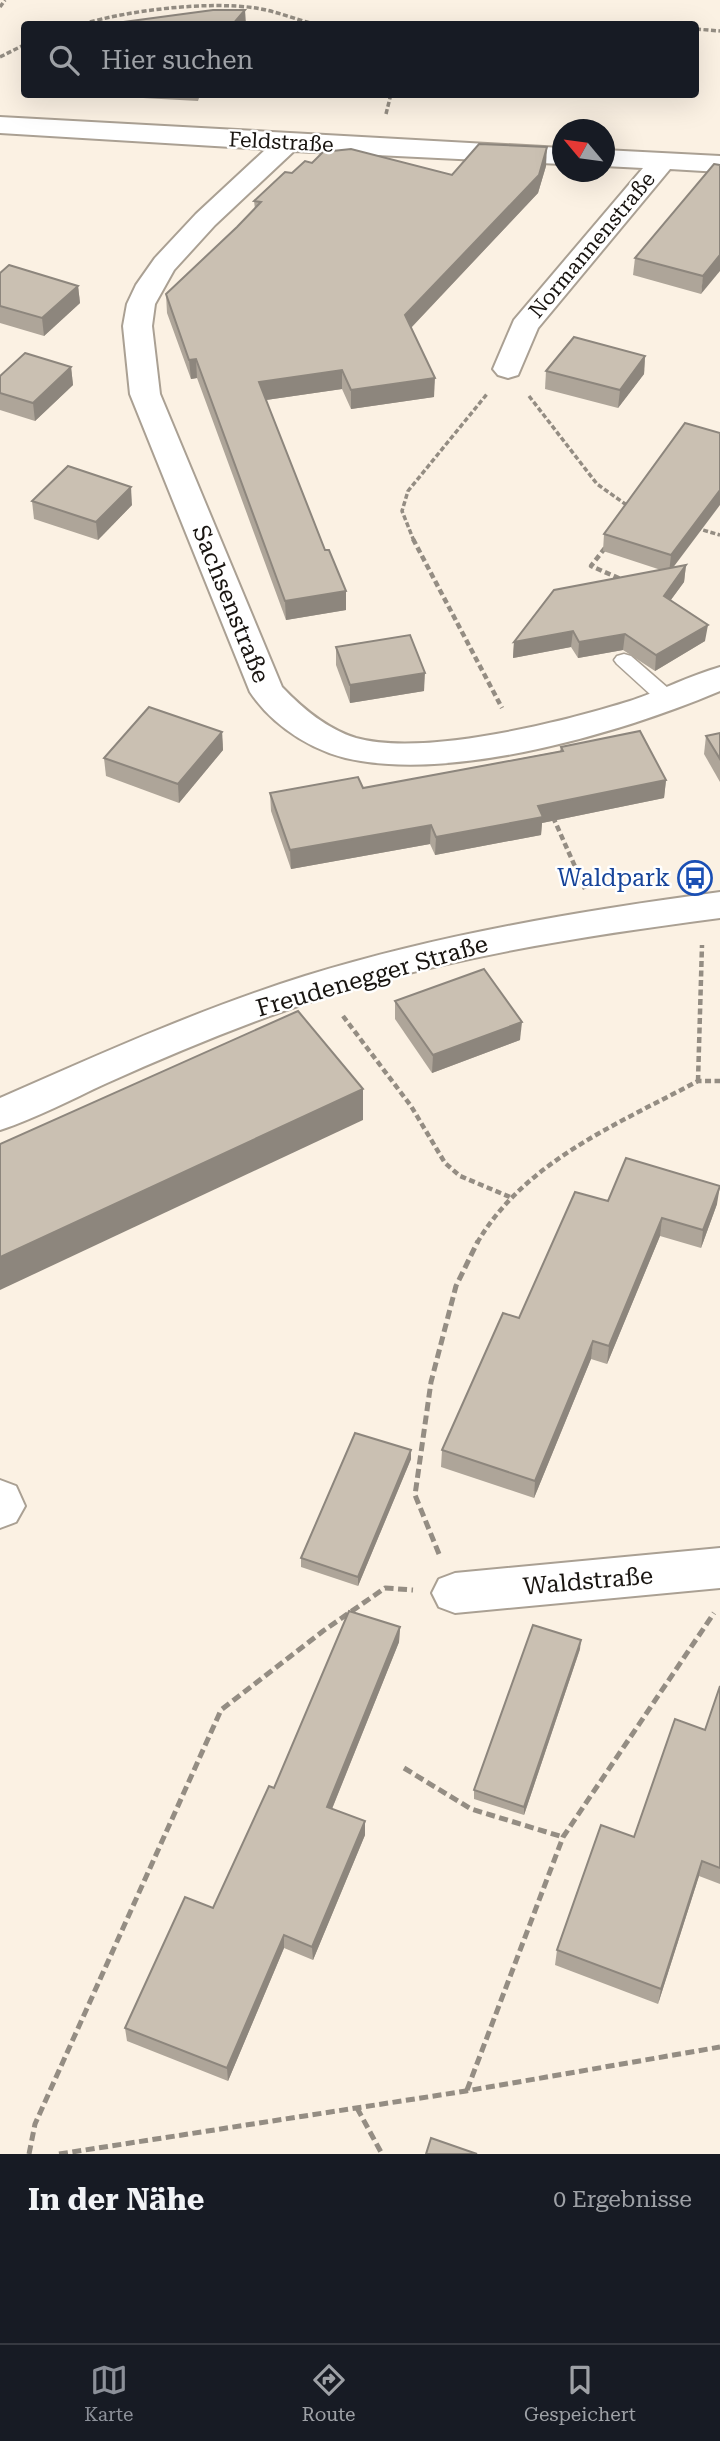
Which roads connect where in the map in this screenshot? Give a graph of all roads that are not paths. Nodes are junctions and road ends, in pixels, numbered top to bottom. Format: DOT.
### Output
graph roads {
  1 [pos="0,125"];
  2 [pos="288,144"];
  3 [pos="552,156"];
  4 [pos="615,159"];
  5 [pos="663,161"];
  6 [pos="720,164"];
  7 [pos="508,369"];
  8 [pos="624,660"];
  9 [pos="720,678"];
  10 [pos="668,700"];
  11 [pos="711,906"];
  12 [pos="0,1115"];
  13 [pos="0,1499"];
  14 [pos="0,1509"];
  15 [pos="720,1569"];
  16 [pos="456,1593"];
  1 -- 2 [label="street, Feldstraße"];
  2 -- 3 [label="street, Feldstraße"];
  2 -- 10 [label="street, Sachsenstraße"];
  4 -- 5 [label="street"];
  5 -- 6 [label="street"];
  5 -- 7 [label="street, Normannenstraße"];
  8 -- 10 [label="lane"];
  9 -- 10 [label="street, Sachsenstraße"];
  11 -- 12 [label="street, Freudenegger Straße"];
  13 -- 14 [label="street"];
  15 -- 16 [label="street, Waldstraße"];
}
